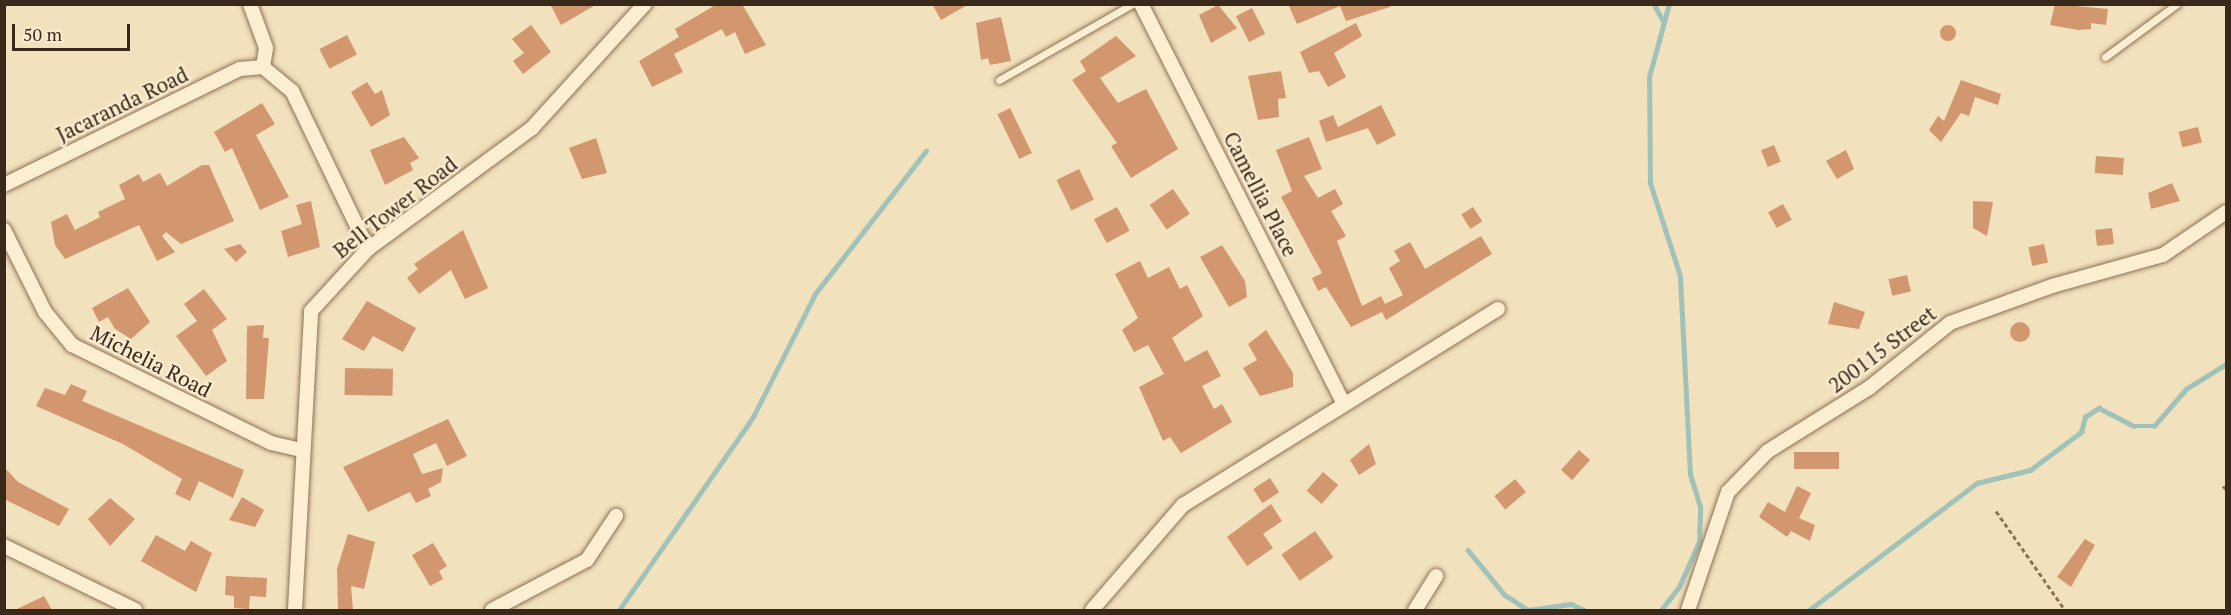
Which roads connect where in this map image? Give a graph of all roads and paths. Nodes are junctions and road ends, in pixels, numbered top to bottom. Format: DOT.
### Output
graph roads {
  1 [pos="250,4"];
  2 [pos="645,4"];
  3 [pos="1132,4"];
  4 [pos="1141,4"];
  5 [pos="2177,4"];
  6 [pos="2105,57"];
  7 [pos="263,67"];
  8 [pos="999,80"];
  9 [pos="4,185"];
  10 [pos="2226,212"];
  11 [pos="4,230"];
  12 [pos="368,249"];
  13 [pos="1498,309"];
  14 [pos="1343,403"];
  15 [pos="302,450"];
  16 [pos="2223,486"];
  17 [pos="2226,489"];
  18 [pos="1996,511"];
  19 [pos="616,516"];
  20 [pos="4,546"];
  21 [pos="1436,576"];
  22 [pos="135,610"];
  23 [pos="295,610"];
  24 [pos="492,610"];
  25 [pos="1092,610"];
  26 [pos="1415,610"];
  27 [pos="1688,610"];
  28 [pos="2065,610"];
  1 -- 7 [label="street"];
  2 -- 12 [label="street, Bell Tower Road"];
  3 -- 8 [label="lane"];
  4 -- 14 [label="street, Camellia Place"];
  5 -- 6 [label="lane"];
  7 -- 9 [label="street, Jacaranda Road"];
  7 -- 12 [label="street"];
  10 -- 27 [label="street, 200115 Street"];
  11 -- 15 [label="street, Michelia Road"];
  12 -- 15 [label="street, Bell Tower Road"];
  13 -- 14 [label="street"];
  14 -- 25 [label="street"];
  15 -- 23 [label="street, Bell Tower Road"];
  16 -- 17 [label="path"];
  18 -- 28 [label="path"];
  19 -- 24 [label="street"];
  20 -- 22 [label="street"];
  21 -- 26 [label="street"];
}
